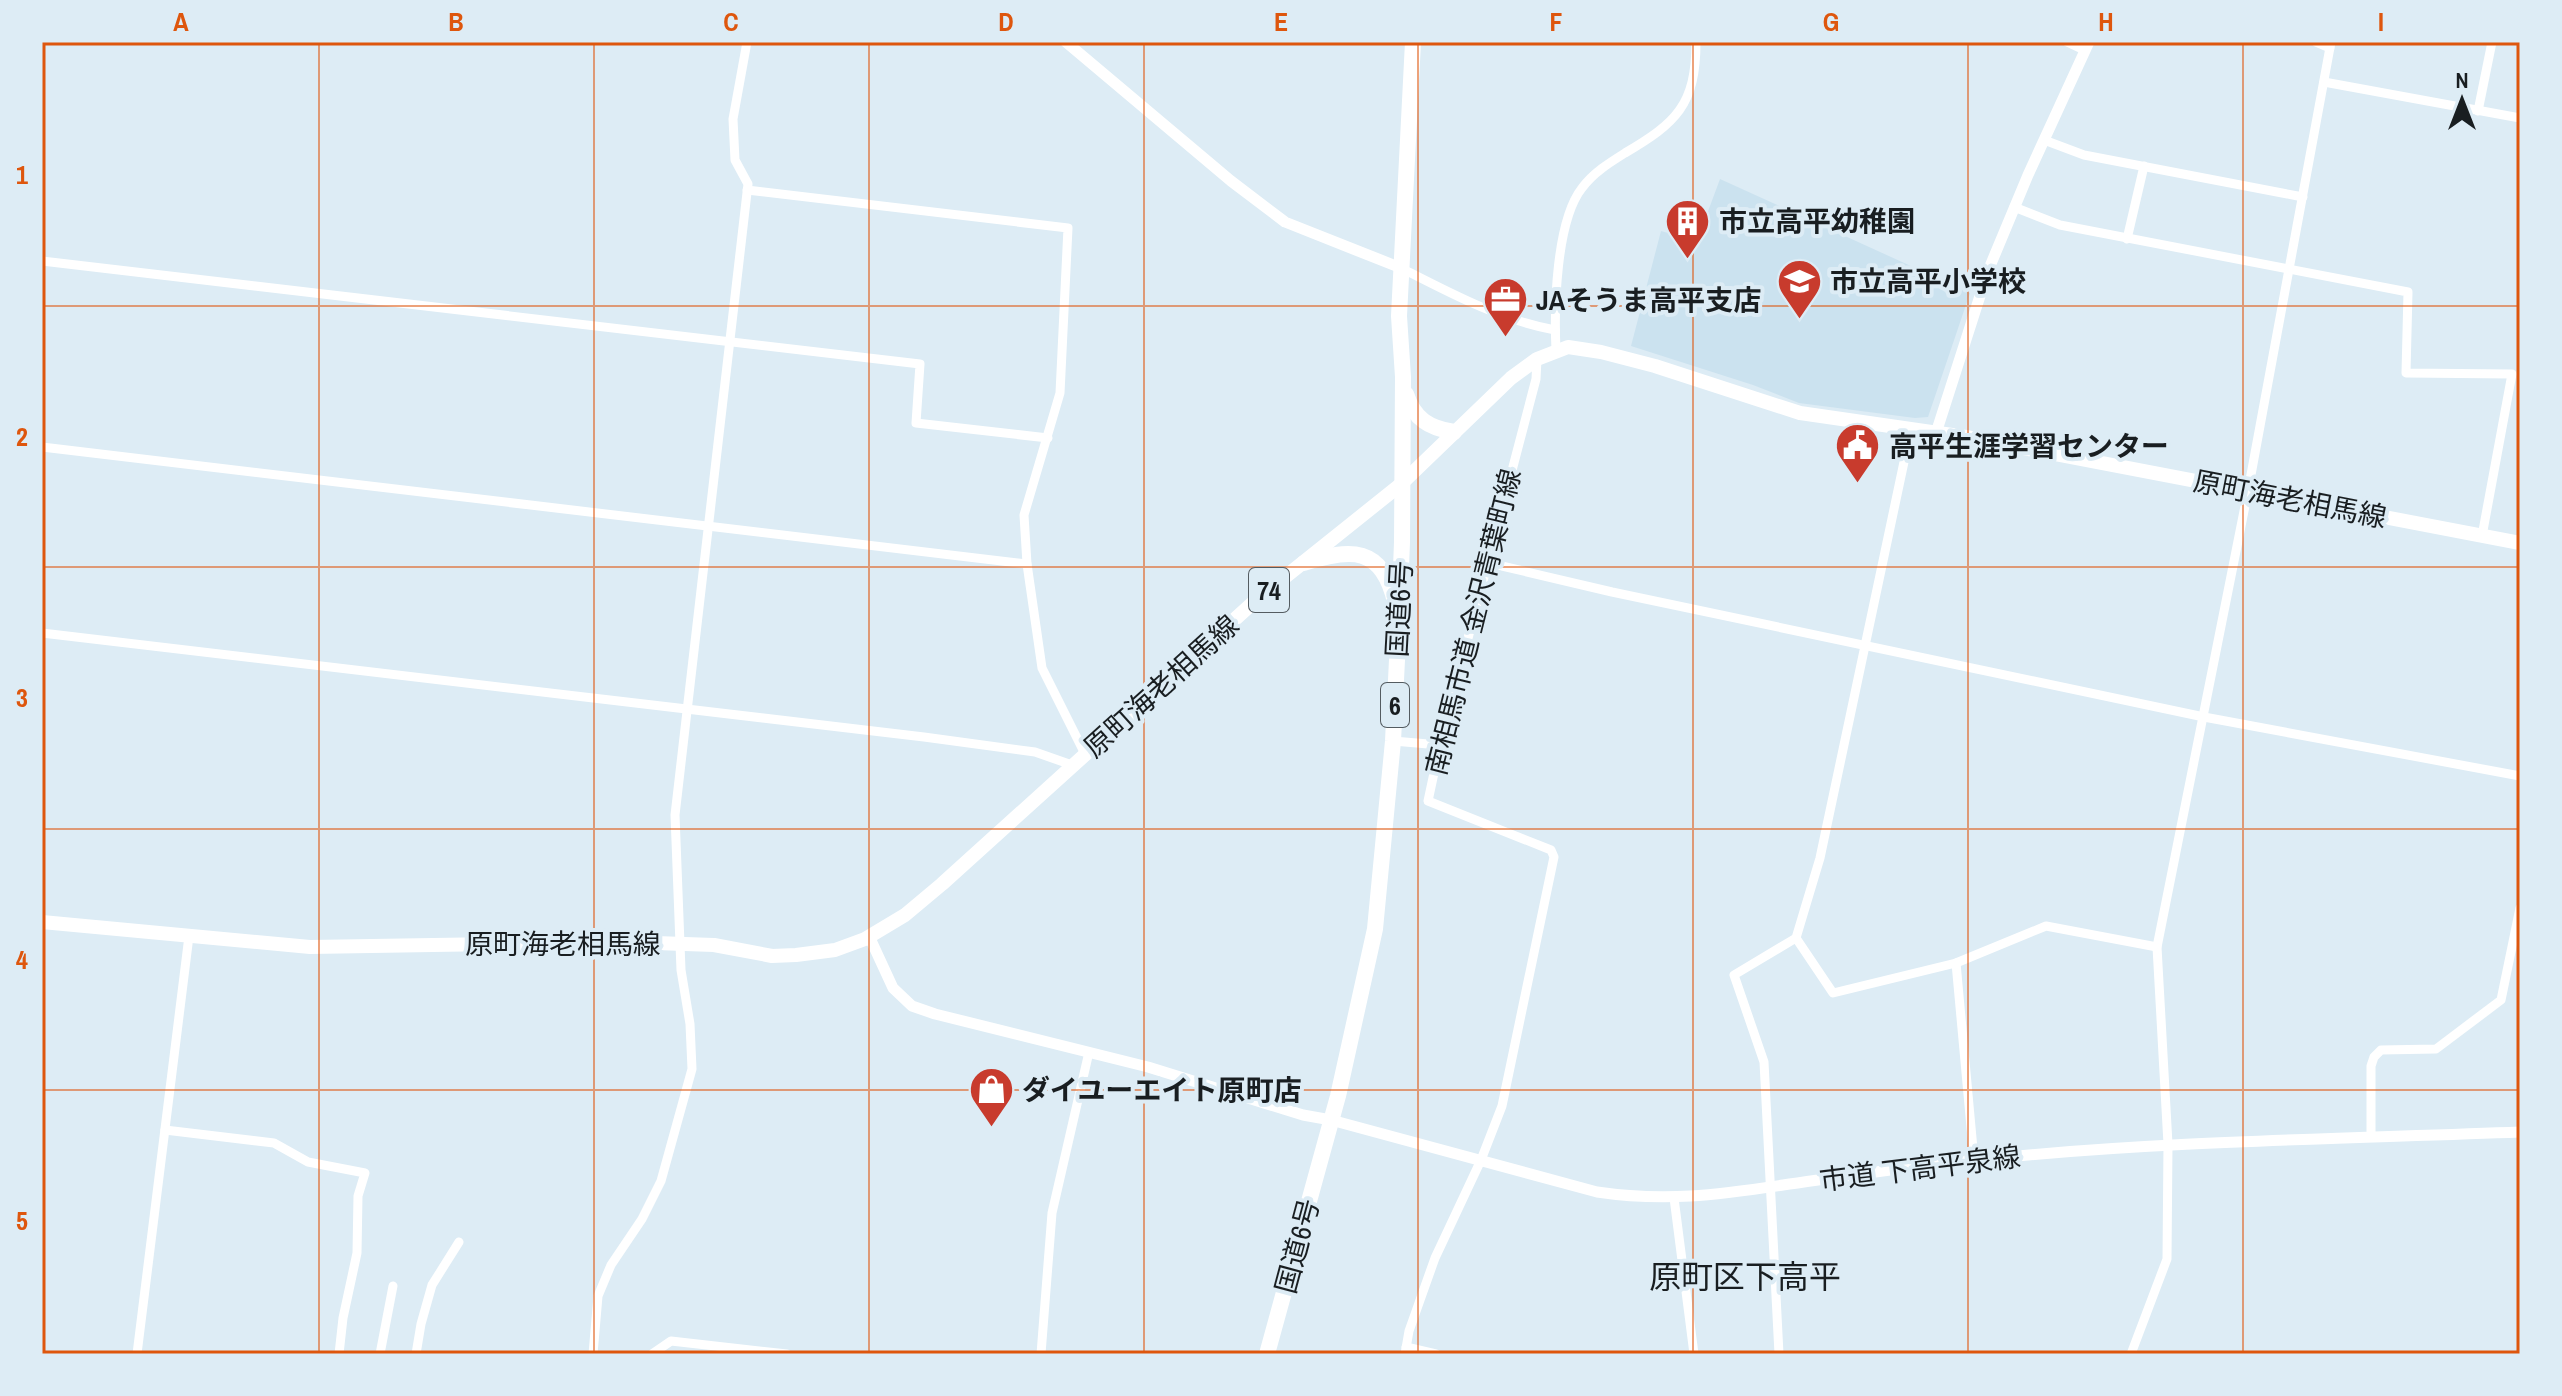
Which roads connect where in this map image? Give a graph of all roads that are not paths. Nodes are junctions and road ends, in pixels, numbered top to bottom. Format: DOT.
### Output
graph roads {
  1 [pos="747,42"];
  2 [pos="1066,42"];
  3 [pos="1413,42"];
  4 [pos="1696,42"];
  5 [pos="2067,42"];
  6 [pos="2316,42"];
  7 [pos="2492,42"];
  8 [pos="2331,45"];
  9 [pos="2087,46"];
  10 [pos="2324,82"];
  11 [pos="2478,111"];
  12 [pos="2520,118"];
  13 [pos="2044,140"];
  14 [pos="2144,166"];
  15 [pos="747,190"];
  16 [pos="2303,197"];
  17 [pos="2014,207"];
  18 [pos="2127,239"];
  19 [pos="42,261"];
  20 [pos="1401,268"];
  21 [pos="2289,270"];
  22 [pos="1555,330"];
  23 [pos="730,344"];
  24 [pos="1556,350"];
  25 [pos="1537,359"];
  26 [pos="1403,377"];
  27 [pos="1911,429"];
  28 [pos="1454,432"];
  29 [pos="1936,433"];
  30 [pos="1048,438"];
  31 [pos="42,447"];
  32 [pos="1400,485"];
  33 [pos="2248,491"];
  34 [pos="709,528"];
  35 [pos="2482,536"];
  36 [pos="2520,543"];
  37 [pos="1304,563"];
  38 [pos="1489,563"];
  39 [pos="1027,564"];
  40 [pos="1399,619"];
  41 [pos="42,633"];
  42 [pos="1866,646"];
  43 [pos="688,710"];
  44 [pos="2204,717"];
  45 [pos="1393,741"];
  46 [pos="1440,745"];
  47 [pos="1085,754"];
  48 [pos="1072,765"];
  49 [pos="2520,776"];
  50 [pos="2520,908"];
  51 [pos="42,922"];
  52 [pos="189,936"];
  53 [pos="869,936"];
  54 [pos="1796,938"];
  55 [pos="680,944"];
  56 [pos="2157,947"];
  57 [pos="1956,963"];
  58 [pos="1089,1052"];
  59 [pos="1331,1120"];
  60 [pos="165,1130"];
  61 [pos="2520,1132"];
  62 [pos="2371,1137"];
  63 [pos="2168,1144"];
  64 [pos="1481,1160"];
  65 [pos="1974,1160"];
  66 [pos="1771,1187"];
  67 [pos="1674,1198"];
  68 [pos="459,1242"];
  69 [pos="393,1286"];
  70 [pos="1405,1351"];
  71 [pos="137,1354"];
  72 [pos="339,1354"];
  73 [pos="380,1354"];
  74 [pos="416,1354"];
  75 [pos="593,1354"];
  76 [pos="652,1354"];
  77 [pos="787,1354"];
  78 [pos="1041,1354"];
  79 [pos="1267,1354"];
  80 [pos="1436,1354"];
  81 [pos="1694,1354"];
  82 [pos="1779,1354"];
  83 [pos="2131,1354"];
  1 -- 15 [label="street"];
  2 -- 20 [label="street"];
  3 -- 20 [label="highway, 国道6号 / 6"];
  4 -- 22 [label="street"];
  5 -- 9 [label="street"];
  6 -- 8 [label="street"];
  7 -- 11 [label="street"];
  8 -- 10 [label="street"];
  9 -- 13 [label="street"];
  10 -- 11 [label="street"];
  10 -- 16 [label="street"];
  11 -- 12 [label="street"];
  13 -- 14 [label="street"];
  13 -- 17 [label="street"];
  14 -- 16 [label="street"];
  14 -- 18 [label="street"];
  15 -- 23 [label="street"];
  15 -- 30 [label="street"];
  16 -- 21 [label="street"];
  17 -- 18 [label="street"];
  17 -- 29 [label="street"];
  18 -- 21 [label="street"];
  19 -- 23 [label="street"];
  20 -- 22 [label="street"];
  20 -- 26 [label="highway, 国道6号 / 6"];
  21 -- 33 [label="street"];
  21 -- 35 [label="street"];
  22 -- 24 [label="street"];
  23 -- 30 [label="street"];
  23 -- 34 [label="street"];
  24 -- 25 [label="main road, 原町海老相馬線 / 74"];
  24 -- 27 [label="main road, 原町海老相馬線 / 74"];
  25 -- 28 [label="main road, 原町海老相馬線 / 74"];
  25 -- 38 [label="street, 南相馬市道 金沢青葉町線"];
  26 -- 28 [label="highway"];
  26 -- 32 [label="highway, 国道6号 / 6"];
  27 -- 29 [label="main road, 原町海老相馬線 / 74"];
  27 -- 42 [label="street"];
  28 -- 32 [label="main road, 原町海老相馬線 / 74"];
  29 -- 33 [label="main road, 原町海老相馬線 / 74"];
  30 -- 39 [label="street"];
  31 -- 34 [label="street"];
  32 -- 37 [label="main road, 原町海老相馬線 / 74"];
  32 -- 40 [label="highway, 国道6号 / 6"];
  33 -- 35 [label="main road, 原町海老相馬線 / 74"];
  33 -- 44 [label="street"];
  34 -- 39 [label="street"];
  34 -- 43 [label="street"];
  35 -- 36 [label="main road, 原町海老相馬線 / 74"];
  37 -- 40 [label="highway"];
  37 -- 47 [label="main road, 原町海老相馬線 / 74"];
  38 -- 42 [label="street"];
  38 -- 46 [label="street, 南相馬市道 金沢青葉町線"];
  39 -- 47 [label="street"];
  40 -- 45 [label="highway, 国道6号 / 6"];
  41 -- 43 [label="street"];
  42 -- 44 [label="street"];
  42 -- 54 [label="street"];
  43 -- 48 [label="street"];
  43 -- 55 [label="street"];
  44 -- 49 [label="street"];
  44 -- 56 [label="street"];
  45 -- 46 [label="street"];
  45 -- 59 [label="highway, 国道6号 / 6"];
  46 -- 64 [label="street, 南相馬市道 金沢青葉町線"];
  47 -- 48 [label="main road, 原町海老相馬線 / 74"];
  48 -- 53 [label="main road, 原町海老相馬線 / 74"];
  50 -- 62 [label="street"];
  51 -- 52 [label="main road, 原町海老相馬線 / 74"];
  52 -- 55 [label="main road, 原町海老相馬線 / 74"];
  52 -- 60 [label="street"];
  53 -- 55 [label="main road, 原町海老相馬線 / 74"];
  53 -- 58 [label="street, 市道 下高平泉線"];
  54 -- 57 [label="street"];
  54 -- 66 [label="street"];
  55 -- 75 [label="street"];
  56 -- 57 [label="street"];
  56 -- 63 [label="street"];
  57 -- 65 [label="street"];
  58 -- 59 [label="street, 市道 下高平泉線"];
  58 -- 78 [label="street"];
  59 -- 64 [label="street, 市道 下高平泉線"];
  59 -- 79 [label="highway, 国道6号 / 6"];
  60 -- 71 [label="street"];
  60 -- 72 [label="street"];
  61 -- 62 [label="street, 市道 下高平泉線"];
  62 -- 63 [label="street, 市道 下高平泉線"];
  63 -- 65 [label="street, 市道 下高平泉線"];
  63 -- 83 [label="street"];
  64 -- 67 [label="street, 市道 下高平泉線"];
  64 -- 70 [label="street, 南相馬市道 金沢青葉町線"];
  65 -- 66 [label="street, 市道 下高平泉線"];
  66 -- 67 [label="street, 市道 下高平泉線"];
  66 -- 82 [label="street"];
  67 -- 81 [label="street"];
  68 -- 74 [label="street"];
  69 -- 73 [label="street"];
  70 -- 80 [label="street"];
  76 -- 77 [label="street"];
}
